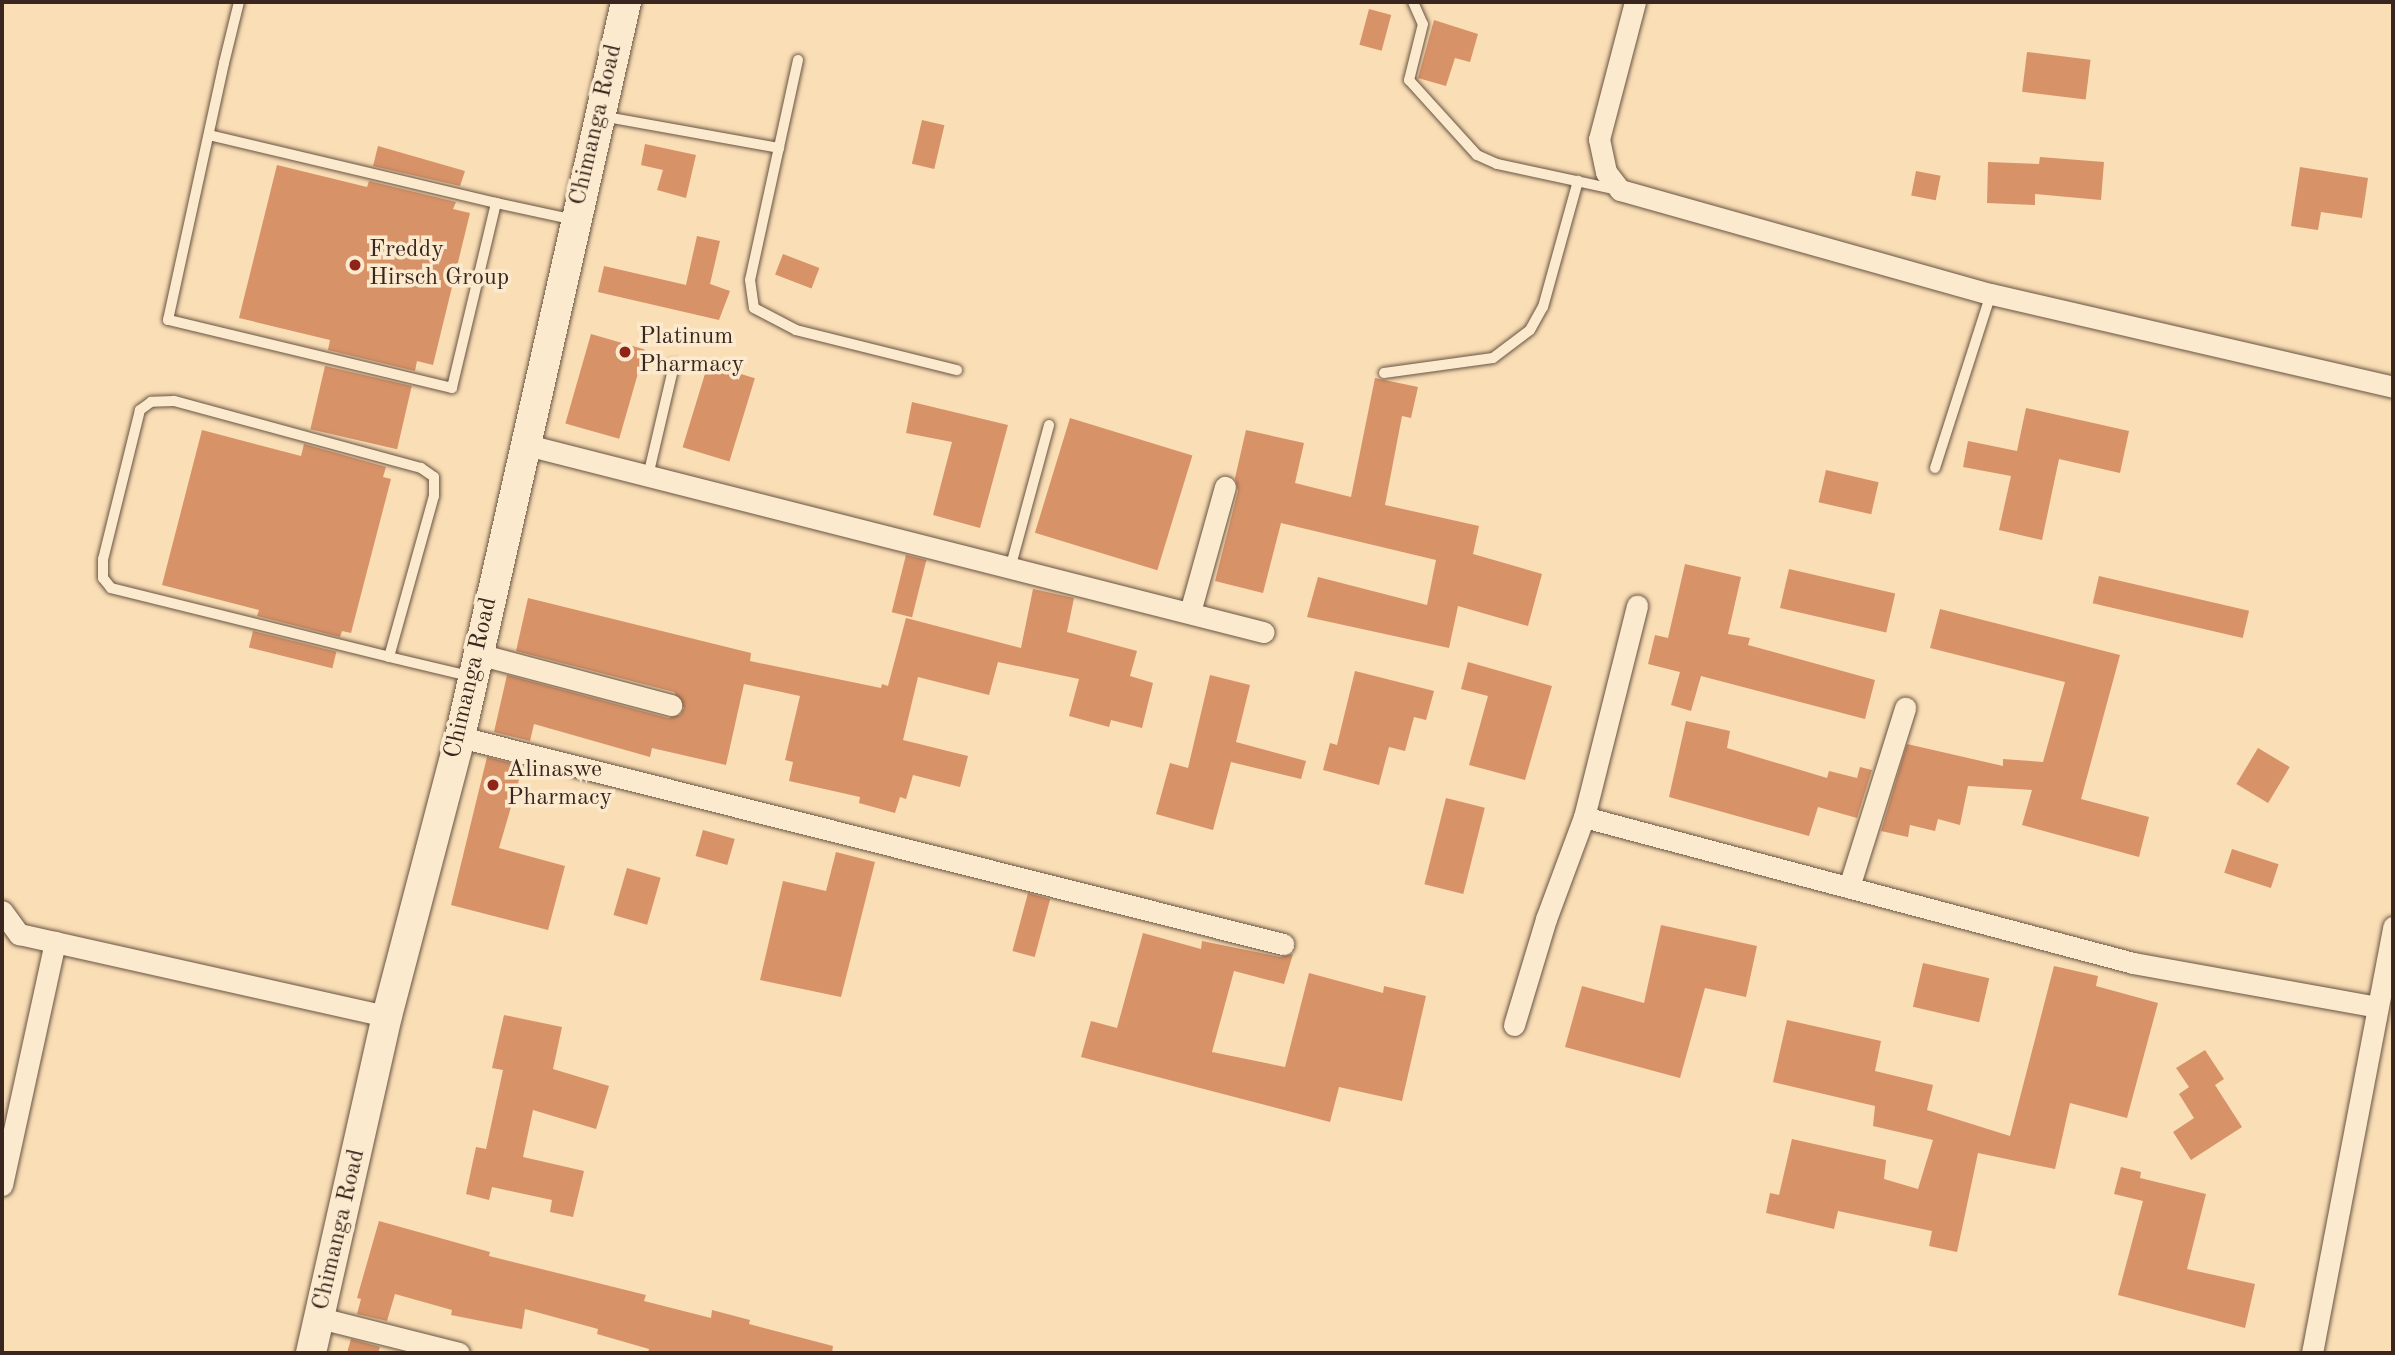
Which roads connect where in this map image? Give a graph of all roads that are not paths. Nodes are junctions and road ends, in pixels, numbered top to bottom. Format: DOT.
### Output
graph roads {
  1 [pos="239,2"];
  2 [pos="626,2"];
  3 [pos="1413,2"];
  4 [pos="1634,2"];
  5 [pos="798,60"];
  6 [pos="598,116"];
  7 [pos="209,135"];
  8 [pos="779,148"];
  9 [pos="1578,181"];
  10 [pos="1620,190"];
  11 [pos="496,203"];
  12 [pos="576,220"];
  13 [pos="1990,294"];
  14 [pos="674,365"];
  15 [pos="957,370"];
  16 [pos="1384,373"];
  17 [pos="2393,387"];
  18 [pos="1049,425"];
  19 [pos="523,444"];
  20 [pos="1935,468"];
  21 [pos="648,476"];
  22 [pos="1225,487"];
  23 [pos="1011,565"];
  24 [pos="1637,606"];
  25 [pos="1190,612"];
  26 [pos="1263,632"];
  27 [pos="390,657"];
  28 [pos="475,666"];
  29 [pos="671,705"];
  30 [pos="1905,708"];
  31 [pos="460,737"];
  32 [pos="1584,817"];
  33 [pos="1849,887"];
  34 [pos="2,911"];
  35 [pos="2393,927"];
  36 [pos="10,935"];
  37 [pos="55,942"];
  38 [pos="1283,944"];
  39 [pos="2377,1007"];
  40 [pos="387,1016"];
  41 [pos="1514,1025"];
  42 [pos="2,1185"];
  43 [pos="320,1318"];
  44 [pos="311,1353"];
  45 [pos="459,1353"];
  46 [pos="2312,1353"];
  1 -- 7 [label="lane"];
  2 -- 6 [label="street, Chimanga Road"];
  3 -- 9 [label="lane"];
  4 -- 10 [label="street"];
  5 -- 8 [label="lane"];
  6 -- 8 [label="lane"];
  6 -- 12 [label="street, Chimanga Road"];
  7 -- 11 [label="lane"];
  7 -- 11 [label="lane"];
  8 -- 15 [label="lane"];
  9 -- 10 [label="lane"];
  9 -- 16 [label="lane"];
  10 -- 13 [label="street"];
  11 -- 12 [label="lane"];
  12 -- 19 [label="street, Chimanga Road"];
  13 -- 17 [label="street"];
  13 -- 20 [label="lane"];
  14 -- 21 [label="lane"];
  18 -- 23 [label="lane"];
  19 -- 21 [label="street"];
  19 -- 28 [label="street, Chimanga Road"];
  21 -- 23 [label="street"];
  22 -- 25 [label="street"];
  23 -- 25 [label="street"];
  24 -- 32 [label="street"];
  25 -- 26 [label="street"];
  27 -- 27 [label="lane"];
  27 -- 28 [label="lane"];
  28 -- 29 [label="street"];
  28 -- 31 [label="street, Chimanga Road"];
  30 -- 33 [label="street"];
  31 -- 38 [label="street"];
  31 -- 40 [label="street, Chimanga Road"];
  32 -- 33 [label="street"];
  32 -- 41 [label="street"];
  33 -- 39 [label="street"];
  34 -- 36 [label="street"];
  35 -- 39 [label="street"];
  36 -- 37 [label="street"];
  37 -- 40 [label="street"];
  37 -- 42 [label="street"];
  39 -- 46 [label="street"];
  40 -- 43 [label="street, Chimanga Road"];
  43 -- 44 [label="street, Chimanga Road"];
  43 -- 45 [label="street"];
}
